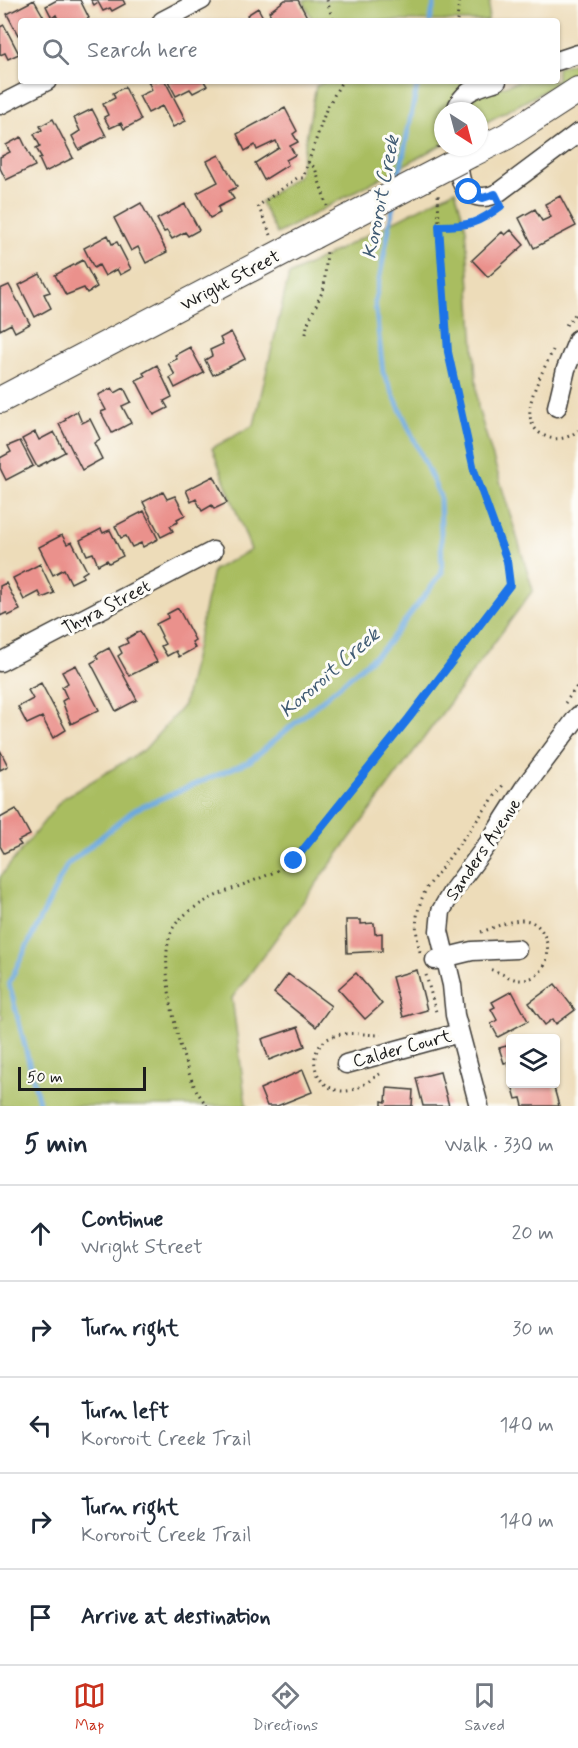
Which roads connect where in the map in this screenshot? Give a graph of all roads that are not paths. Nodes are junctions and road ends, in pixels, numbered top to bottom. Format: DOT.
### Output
graph roads {
  1 [pos="202,0"];
  2 [pos="168,18"];
  3 [pos="578,54"];
  4 [pos="560,60"];
  5 [pos="41,84"];
  6 [pos="488,84"];
  7 [pos="578,90"];
  8 [pos="457,102"];
  9 [pos="0,105"];
  10 [pos="578,109"];
  11 [pos="578,134"];
  12 [pos="507,136"];
  13 [pos="488,143"];
  14 [pos="455,156"];
  15 [pos="463,156"];
  16 [pos="578,339"];
  17 [pos="0,400"];
  18 [pos="557,407"];
  19 [pos="213,551"];
  20 [pos="0,662"];
  21 [pos="578,716"];
  22 [pos="517,949"];
  23 [pos="440,959"];
  24 [pos="457,1024"];
  25 [pos="346,1064"];
  26 [pos="479,1106"];
  1 -- 2 [label="street"];
  3 -- 4 [label="street"];
  5 -- 9 [label="street"];
  6 -- 8 [label="street"];
  7 -- 12 [label="street, Wright Street"];
  10 -- 12 [label="street, Wright Street"];
  11 -- 15 [label="street"];
  12 -- 13 [label="street, Wright Street"];
  14 -- 17 [label="street, Wright Street, bridge"];
  16 -- 18 [label="street"];
  19 -- 20 [label="street, Thyra Street"];
  21 -- 23 [label="street, Sanders Avenue"];
  22 -- 23 [label="street"];
  23 -- 24 [label="street, Sanders Avenue"];
  24 -- 25 [label="street, Calder Court"];
  24 -- 26 [label="street, Sanders Avenue"];
}
